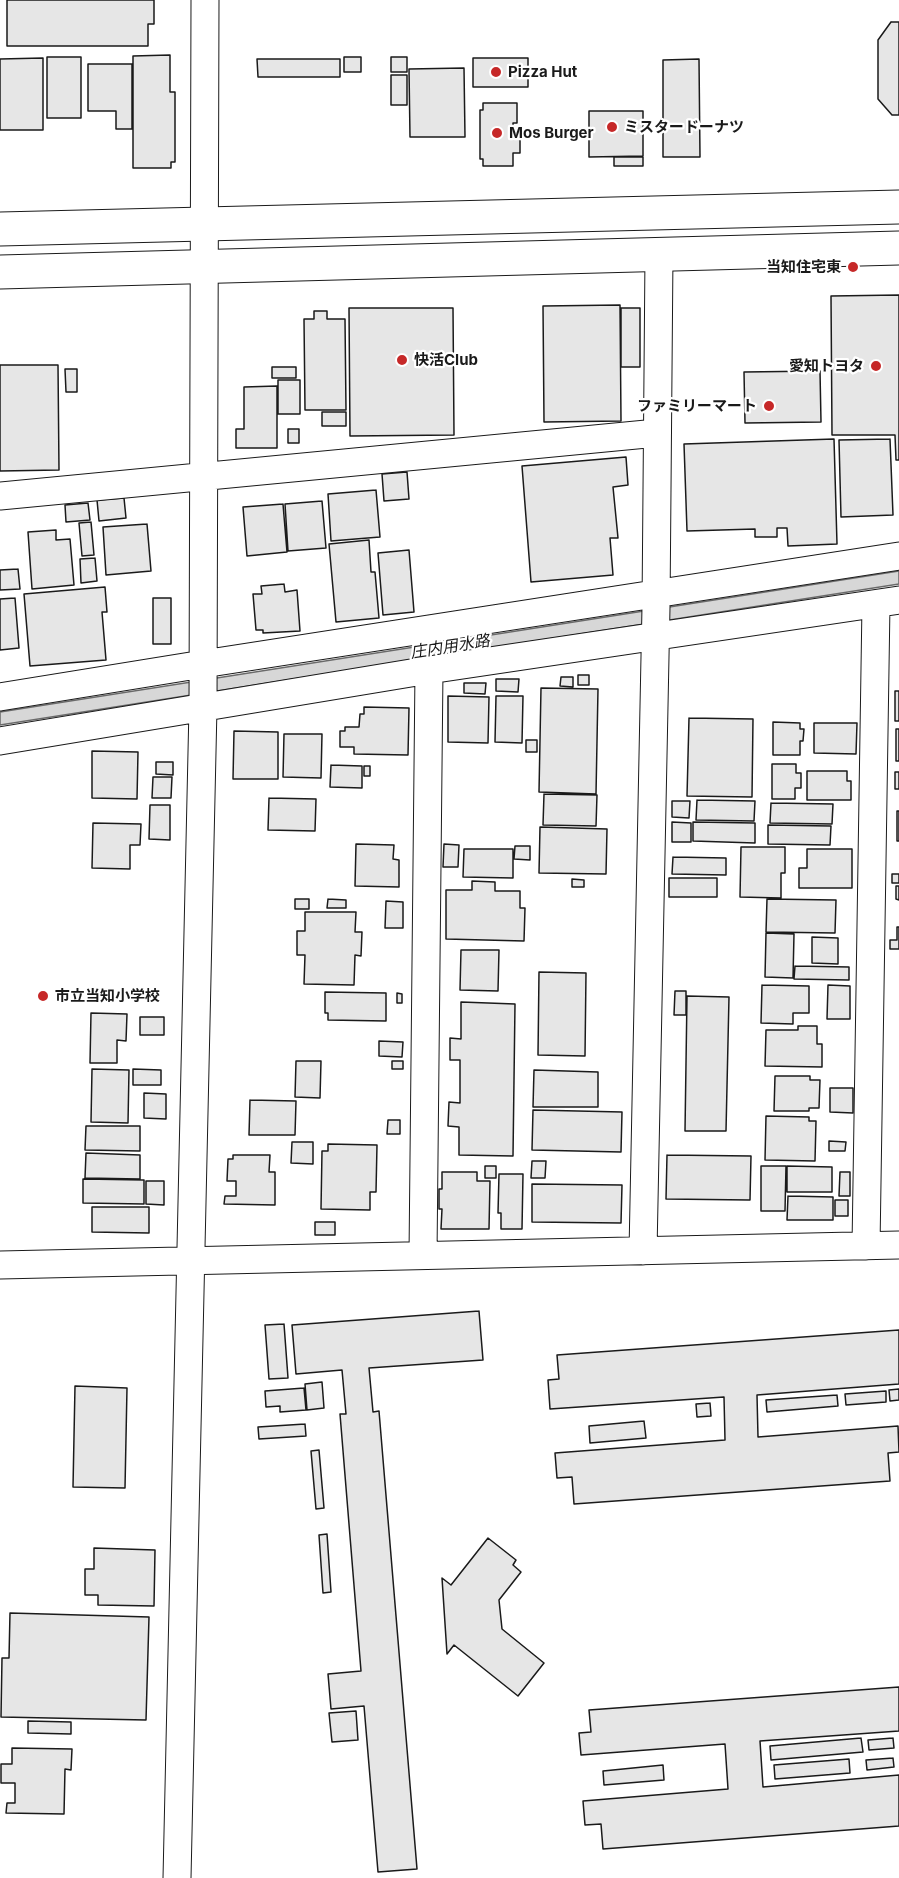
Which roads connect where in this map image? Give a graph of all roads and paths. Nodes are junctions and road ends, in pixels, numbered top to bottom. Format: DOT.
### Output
graph roads {
  1 [pos="205,0"];
  2 [pos="899,207"];
  3 [pos="204,225"];
  4 [pos="0,229"];
  5 [pos="899,248"];
  6 [pos="659,254"];
  7 [pos="204,267"];
  8 [pos="0,272"];
  9 [pos="657,433"];
  10 [pos="204,478"];
  11 [pos="0,496"];
  12 [pos="899,556"];
  13 [pos="888,602"];
  14 [pos="655,615"];
  15 [pos="429,670"];
  16 [pos="203,686"];
  17 [pos="0,698"];
  18 [pos="0,741"];
  19 [pos="899,1245"];
  20 [pos="866,1246"];
  21 [pos="643,1251"];
  22 [pos="423,1255"];
  23 [pos="192,1260"];
  24 [pos="0,1265"];
  25 [pos="177,1878"];
  1 -- 3 [label="street"];
  2 -- 3 [label="street"];
  3 -- 4 [label="street"];
  3 -- 7 [label="street"];
  5 -- 6 [label="street"];
  6 -- 7 [label="street"];
  6 -- 9 [label="street"];
  7 -- 8 [label="street"];
  7 -- 10 [label="street"];
  9 -- 10 [label="street"];
  9 -- 14 [label="street"];
  10 -- 11 [label="street"];
  10 -- 16 [label="street"];
  12 -- 14 [label="street"];
  13 -- 14 [label="street"];
  13 -- 20 [label="street"];
  14 -- 15 [label="street"];
  14 -- 16 [label="street"];
  14 -- 21 [label="street"];
  15 -- 16 [label="street"];
  15 -- 22 [label="street"];
  16 -- 17 [label="street"];
  16 -- 18 [label="street"];
  16 -- 23 [label="street"];
  19 -- 20 [label="street"];
  20 -- 21 [label="street"];
  21 -- 22 [label="street"];
  22 -- 23 [label="street"];
  23 -- 24 [label="street"];
  23 -- 25 [label="street"];
}
